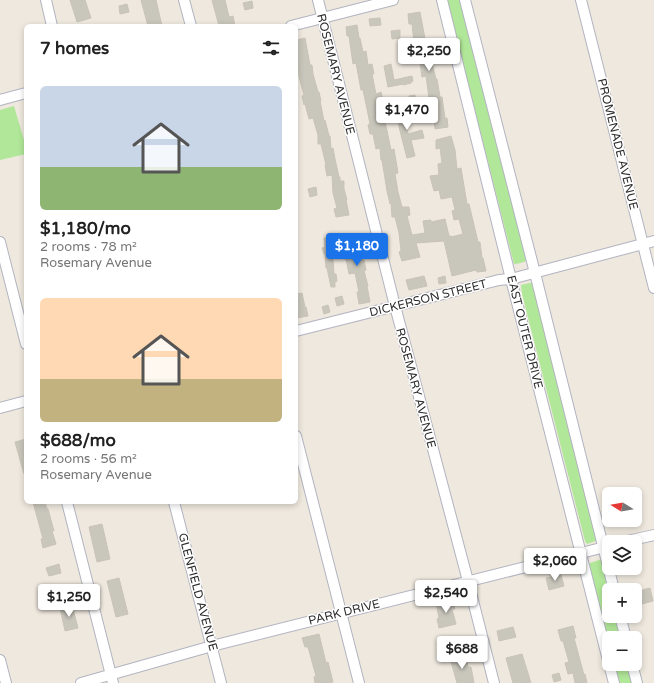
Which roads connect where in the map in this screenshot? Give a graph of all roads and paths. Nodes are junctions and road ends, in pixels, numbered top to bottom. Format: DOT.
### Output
graph roads {
  1 [pos="46,0"];
  2 [pos="184,0"];
  3 [pos="318,0"];
  4 [pos="393,0"];
  5 [pos="442,0"];
  6 [pos="465,0"];
  7 [pos="581,0"];
  8 [pos="322,18"];
  9 [pos="52,24"];
  10 [pos="190,24"];
  11 [pos="298,24"];
  12 [pos="24,94"];
  13 [pos="0,100"];
  14 [pos="0,242"];
  15 [pos="654,242"];
  16 [pos="643,244"];
  17 [pos="535,272"];
  18 [pos="511,279"];
  19 [pos="654,288"];
  20 [pos="395,306"];
  21 [pos="298,331"];
  22 [pos="24,336"];
  23 [pos="24,402"];
  24 [pos="0,408"];
  25 [pos="298,444"];
  26 [pos="68,504"];
  27 [pos="175,504"];
  28 [pos="603,535"];
  29 [pos="654,535"];
  30 [pos="642,538"];
  31 [pos="602,547"];
  32 [pos="581,553"];
  33 [pos="468,581"];
  34 [pos="342,613"];
  35 [pos="602,636"];
  36 [pos="212,646"];
  37 [pos="0,660"];
  38 [pos="611,671"];
  39 [pos="634,671"];
  40 [pos="112,678"];
  41 [pos="6,683"];
  42 [pos="81,683"];
  43 [pos="221,683"];
  44 [pos="359,683"];
  45 [pos="494,683"];
  46 [pos="614,683"];
  47 [pos="637,683"];
  1 -- 9 [label="street"];
  2 -- 10 [label="street"];
  3 -- 8 [label="street, ROSEMARY AVENUE"];
  4 -- 8 [label="street"];
  5 -- 18 [label="street, EAST OUTER DRIVE"];
  6 -- 17 [label="street, EAST OUTER DRIVE"];
  7 -- 16 [label="street, PROMENADE AVENUE"];
  8 -- 11 [label="street"];
  8 -- 20 [label="street, ROSEMARY AVENUE"];
  12 -- 13 [label="street"];
  14 -- 22 [label="street"];
  15 -- 16 [label="street, DICKERSON STREET"];
  16 -- 17 [label="street, DICKERSON STREET"];
  16 -- 19 [label="street, PROMENADE AVENUE"];
  17 -- 18 [label="street, DICKERSON STREET"];
  17 -- 28 [label="street, EAST OUTER DRIVE"];
  18 -- 20 [label="street, DICKERSON STREET"];
  18 -- 32 [label="street, EAST OUTER DRIVE"];
  20 -- 21 [label="street, DICKERSON STREET"];
  20 -- 33 [label="street, ROSEMARY AVENUE"];
  23 -- 24 [label="street"];
  25 -- 34 [label="street"];
  26 -- 40 [label="street"];
  27 -- 36 [label="street, GLENFIELD AVENUE"];
  29 -- 30 [label="street"];
  31 -- 32 [label="street, PARK DRIVE"];
  32 -- 33 [label="street, PARK DRIVE"];
  32 -- 35 [label="street, EAST OUTER DRIVE"];
  33 -- 34 [label="street, PARK DRIVE"];
  33 -- 45 [label="street, ROSEMARY AVENUE"];
  34 -- 36 [label="street, PARK DRIVE"];
  34 -- 44 [label="street"];
  36 -- 40 [label="street, PARK DRIVE"];
  36 -- 43 [label="street, GLENFIELD AVENUE"];
  37 -- 41 [label="street"];
  38 -- 46 [label="street, EAST OUTER DRIVE"];
  39 -- 47 [label="street"];
  40 -- 42 [label="street, PARK DRIVE"];
}
